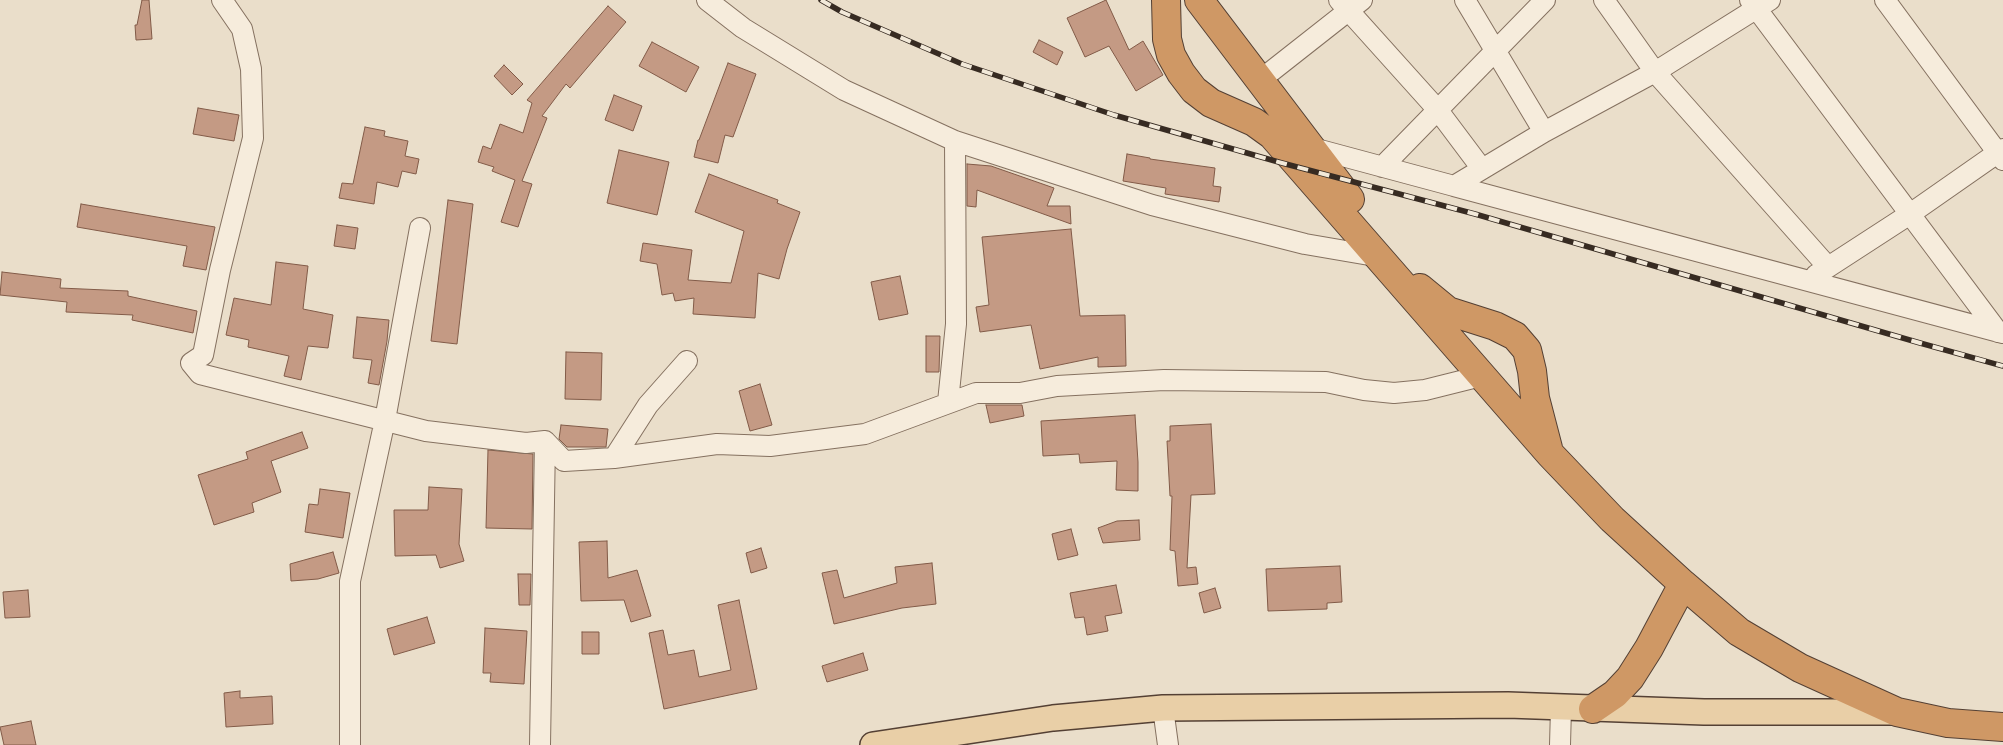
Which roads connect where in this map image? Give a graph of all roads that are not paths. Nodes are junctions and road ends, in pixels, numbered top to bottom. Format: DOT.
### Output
graph roads {
  1 [pos="222,0"];
  2 [pos="707,0"];
  3 [pos="1166,0"];
  4 [pos="1199,0"];
  5 [pos="1465,0"];
  6 [pos="1545,0"];
  7 [pos="1604,0"];
  8 [pos="1885,0"];
  9 [pos="1759,3"];
  10 [pos="1350,4"];
  11 [pos="1494,50"];
  12 [pos="1655,72"];
  13 [pos="1259,81"];
  14 [pos="1437,109"];
  15 [pos="1544,132"];
  16 [pos="955,142"];
  17 [pos="1309,147"];
  18 [pos="2001,154"];
  19 [pos="1382,166"];
  20 [pos="1482,169"];
  21 [pos="1454,186"];
  22 [pos="1910,214"];
  23 [pos="420,228"];
  24 [pos="1375,256"];
  25 [pos="1828,268"];
  26 [pos="1807,281"];
  27 [pos="2001,332"];
  28 [pos="687,361"];
  29 [pos="1481,376"];
  30 [pos="948,402"];
  31 [pos="385,420"];
  32 [pos="545,441"];
  33 [pos="1550,454"];
  34 [pos="614,458"];
  35 [pos="1683,584"];
  36 [pos="1163,708"];
  37 [pos="1562,708"];
  38 [pos="1593,709"];
  39 [pos="1898,712"];
  40 [pos="2003,727"];
  41 [pos="350,745"];
  42 [pos="540,745"];
  43 [pos="873,745"];
  44 [pos="1168,745"];
  45 [pos="1560,745"];
  1 -- 31 [label="street"];
  2 -- 16 [label="street"];
  3 -- 24 [label="highway"];
  4 -- 13 [label="highway"];
  5 -- 11 [label="street"];
  6 -- 11 [label="street"];
  7 -- 12 [label="street"];
  8 -- 18 [label="street"];
  9 -- 12 [label="street"];
  9 -- 22 [label="street"];
  10 -- 13 [label="street"];
  10 -- 14 [label="street"];
  11 -- 14 [label="street"];
  11 -- 15 [label="street"];
  12 -- 15 [label="street"];
  12 -- 25 [label="street"];
  13 -- 17 [label="highway"];
  14 -- 19 [label="street"];
  14 -- 20 [label="street"];
  15 -- 20 [label="street"];
  16 -- 24 [label="street"];
  16 -- 30 [label="street"];
  17 -- 19 [label="street"];
  17 -- 33 [label="highway"];
  18 -- 22 [label="street"];
  19 -- 21 [label="street"];
  20 -- 21 [label="street"];
  21 -- 26 [label="street"];
  22 -- 25 [label="street"];
  22 -- 27 [label="street"];
  23 -- 31 [label="street"];
  24 -- 29 [label="highway"];
  25 -- 26 [label="street"];
  26 -- 27 [label="street"];
  28 -- 34 [label="street"];
  29 -- 30 [label="street"];
  29 -- 33 [label="highway"];
  30 -- 34 [label="street"];
  31 -- 32 [label="street"];
  31 -- 41 [label="street"];
  32 -- 34 [label="street"];
  32 -- 42 [label="street"];
  33 -- 35 [label="highway"];
  35 -- 38 [label="highway"];
  35 -- 39 [label="highway"];
  36 -- 37 [label="main road"];
  36 -- 43 [label="main road"];
  36 -- 44 [label="street"];
  37 -- 38 [label="main road"];
  37 -- 45 [label="street"];
  38 -- 39 [label="main road"];
  39 -- 40 [label="highway"];
}
